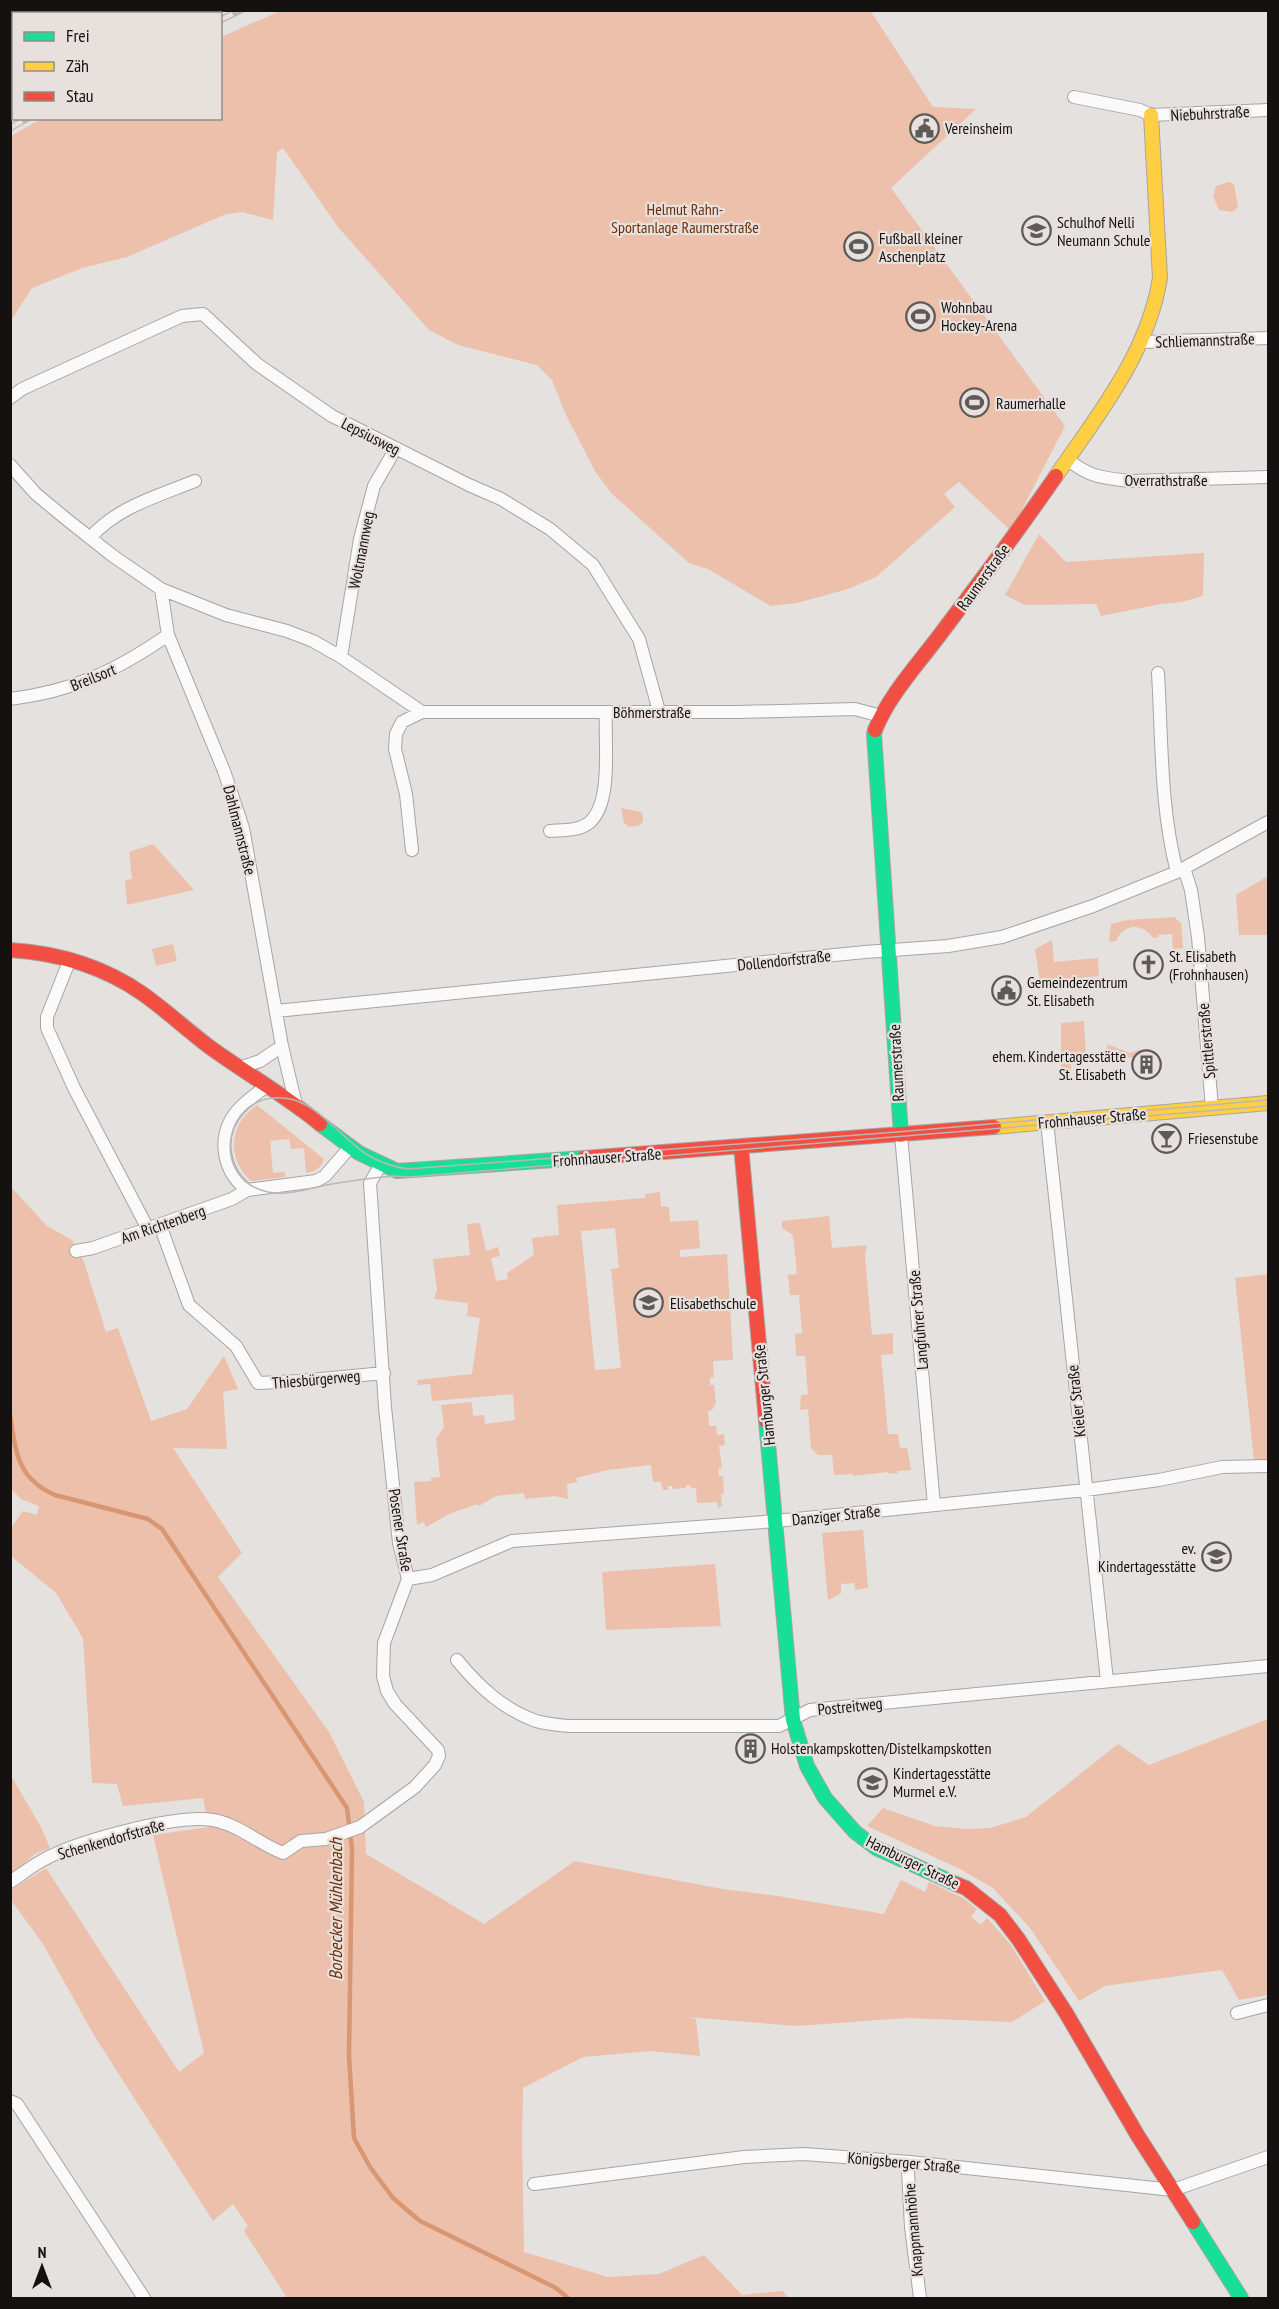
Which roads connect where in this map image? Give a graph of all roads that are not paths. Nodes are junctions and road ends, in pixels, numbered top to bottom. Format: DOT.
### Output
graph roads {
  1 [pos="1074,97"];
  2 [pos="1269,110"];
  3 [pos="1151,115"];
  4 [pos="1269,338"];
  5 [pos="1142,342"];
  6 [pos="10,398"];
  7 [pos="396,448"];
  8 [pos="1068,460"];
  9 [pos="10,465"];
  10 [pos="1269,477"];
  11 [pos="195,481"];
  12 [pos="90,538"];
  13 [pos="161,589"];
  14 [pos="168,635"];
  15 [pos="341,657"];
  16 [pos="1158,673"];
  17 [pos="10,699"];
  18 [pos="659,711"];
  19 [pos="422,712"];
  20 [pos="606,712"];
  21 [pos="881,716"];
  22 [pos="1269,822"];
  23 [pos="550,831"];
  24 [pos="412,850"];
  25 [pos="1180,870"];
  26 [pos="10,950"];
  27 [pos="890,950"];
  28 [pos="70,958"];
  29 [pos="276,1011"];
  30 [pos="282,1046"];
  31 [pos="239,1068"];
  32 [pos="267,1086"];
  33 [pos="1269,1103"];
  34 [pos="296,1105"];
  35 [pos="1212,1108"];
  36 [pos="1047,1122"];
  37 [pos="901,1135"];
  38 [pos="741,1146"];
  39 [pos="350,1147"];
  40 [pos="380,1166"];
  41 [pos="247,1191"];
  42 [pos="160,1225"];
  43 [pos="148,1229"];
  44 [pos="76,1251"];
  45 [pos="384,1373"];
  46 [pos="1269,1466"];
  47 [pos="1086,1490"];
  48 [pos="934,1505"];
  49 [pos="776,1521"];
  50 [pos="408,1579"];
  51 [pos="457,1660"];
  52 [pos="1269,1666"];
  53 [pos="1107,1681"];
  54 [pos="793,1720"];
  55 [pos="284,1853"];
  56 [pos="10,1882"];
  57 [pos="1269,2005"];
  58 [pos="1237,2013"];
  59 [pos="10,2101"];
  60 [pos="1269,2157"];
  61 [pos="910,2162"];
  62 [pos="534,2184"];
  63 [pos="1173,2190"];
  64 [pos="144,2298"];
  65 [pos="920,2298"];
  66 [pos="1241,2298"];
  1 -- 3 [label="street"];
  2 -- 3 [label="street, Niebuhrstraße"];
  3 -- 5 [label="street, Raumerstraße"];
  4 -- 5 [label="street, Schliemannstraße"];
  5 -- 8 [label="street, Raumerstraße"];
  6 -- 7 [label="street, Lepsiusweg"];
  7 -- 15 [label="street, Woltmannweg"];
  7 -- 18 [label="street, Lepsiusweg"];
  8 -- 10 [label="street, Overrathstraße"];
  8 -- 21 [label="street, Raumerstraße"];
  9 -- 12 [label="street"];
  11 -- 12 [label="street"];
  12 -- 13 [label="street"];
  13 -- 14 [label="street, Dahlmannstraße"];
  13 -- 15 [label="street"];
  14 -- 17 [label="street, Breilsort"];
  14 -- 29 [label="street, Dahlmannstraße"];
  15 -- 19 [label="street"];
  16 -- 25 [label="street, Spittlerstraße"];
  18 -- 20 [label="street, Böhmerstraße"];
  18 -- 21 [label="street, Böhmerstraße"];
  19 -- 20 [label="street, Böhmerstraße"];
  19 -- 24 [label="street"];
  20 -- 23 [label="street"];
  21 -- 27 [label="street, Raumerstraße"];
  22 -- 25 [label="street, Dollendorfstraße"];
  25 -- 27 [label="street, Dollendorfstraße"];
  25 -- 35 [label="street, Spittlerstraße"];
  26 -- 28 [label="street, Frohnhauser Straße"];
  27 -- 29 [label="street, Dollendorfstraße"];
  27 -- 37 [label="street, Raumerstraße"];
  28 -- 31 [label="street, Frohnhauser Straße"];
  28 -- 43 [label="street"];
  29 -- 30 [label="street, Dahlmannstraße"];
  30 -- 31 [label="street"];
  30 -- 34 [label="street, Dahlmannstraße"];
  31 -- 32 [label="street, Frohnhauser Straße"];
  32 -- 34 [label="street, Frohnhauser Straße"];
  32 -- 41 [label="street"];
  33 -- 35 [label="street, Frohnhauser Straße"];
  34 -- 39 [label="street, Frohnhauser Straße"];
  35 -- 36 [label="street, Frohnhauser Straße"];
  36 -- 37 [label="street, Frohnhauser Straße"];
  36 -- 47 [label="street, Kieler Straße"];
  37 -- 38 [label="street, Frohnhauser Straße"];
  37 -- 48 [label="street, Langfuhrer Straße"];
  38 -- 40 [label="street, Frohnhauser Straße"];
  38 -- 49 [label="street, Hamburger Straße"];
  39 -- 40 [label="street, Frohnhauser Straße"];
  39 -- 41 [label="street, Am Richtenberg"];
  40 -- 45 [label="street, Posener Straße"];
  41 -- 42 [label="street, Am Richtenberg"];
  42 -- 43 [label="street, Am Richtenberg"];
  42 -- 45 [label="street, Thiesbürgerweg"];
  43 -- 44 [label="street, Am Richtenberg"];
  45 -- 50 [label="street, Posener Straße"];
  46 -- 47 [label="street, Danziger Straße"];
  47 -- 48 [label="street, Danziger Straße"];
  47 -- 53 [label="street, Kieler Straße"];
  48 -- 49 [label="street, Danziger Straße"];
  49 -- 50 [label="street, Danziger Straße"];
  49 -- 54 [label="street, Hamburger Straße"];
  50 -- 55 [label="street, Posener Straße"];
  51 -- 54 [label="street, Postreitweg"];
  52 -- 53 [label="street, Postreitweg"];
  53 -- 54 [label="street, Postreitweg"];
  54 -- 63 [label="street, Hamburger Straße"];
  55 -- 56 [label="street, Schenkendorfstraße"];
  57 -- 58 [label="street"];
  59 -- 64 [label="street"];
  60 -- 63 [label="street, Königsberger Straße"];
  61 -- 62 [label="street, Königsberger Straße"];
  61 -- 63 [label="street, Königsberger Straße"];
  61 -- 65 [label="street, Knappmannhöhe"];
  63 -- 66 [label="street, Hamburger Straße"];
}
